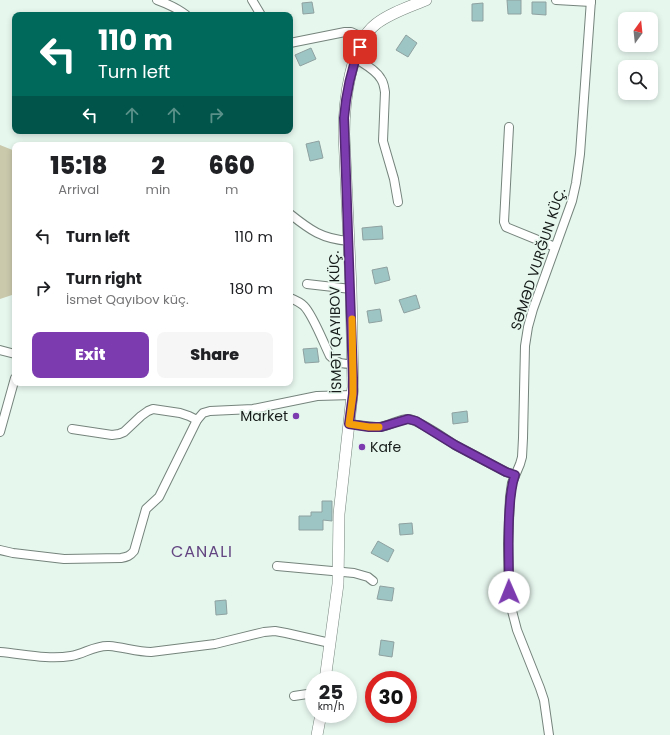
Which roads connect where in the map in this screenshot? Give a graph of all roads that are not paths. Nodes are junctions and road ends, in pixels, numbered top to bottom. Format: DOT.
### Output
graph roads {
  1 [pos="157,0"];
  2 [pos="252,0"];
  3 [pos="426,0"];
  4 [pos="556,0"];
  5 [pos="591,1"];
  6 [pos="182,12"];
  7 [pos="260,12"];
  8 [pos="364,38"];
  9 [pos="293,42"];
  10 [pos="355,58"];
  11 [pos="509,126"];
  12 [pos="398,202"];
  13 [pos="293,217"];
  14 [pos="349,241"];
  15 [pos="556,247"];
  16 [pos="307,284"];
  17 [pos="351,289"];
  18 [pos="293,299"];
  19 [pos="0,350"];
  20 [pos="12,353"];
  21 [pos="353,364"];
  22 [pos="13,386"];
  23 [pos="353,394"];
  24 [pos="197,420"];
  25 [pos="349,424"];
  26 [pos="72,429"];
  27 [pos="0,432"];
  28 [pos="515,475"];
  29 [pos="0,550"];
  30 [pos="277,566"];
  31 [pos="338,571"];
  32 [pos="373,581"];
  33 [pos="330,643"];
  34 [pos="0,652"];
  35 [pos="326,671"];
  36 [pos="305,694"];
  37 [pos="294,696"];
  38 [pos="319,723"];
  39 [pos="317,735"];
  40 [pos="549,735"];
  1 -- 6 [label="street"];
  2 -- 7 [label="street"];
  3 -- 8 [label="street"];
  4 -- 5 [label="street"];
  5 -- 15 [label="street, SƏMƏD VURĞUN KÜÇ."];
  8 -- 9 [label="street"];
  8 -- 10 [label="street"];
  10 -- 12 [label="street"];
  10 -- 14 [label="street"];
  11 -- 15 [label="street"];
  13 -- 14 [label="street"];
  14 -- 17 [label="street"];
  15 -- 28 [label="street, SƏMƏD VURĞUN KÜÇ."];
  16 -- 17 [label="street"];
  17 -- 21 [label="street"];
  18 -- 21 [label="street"];
  19 -- 20 [label="street"];
  21 -- 23 [label="street"];
  22 -- 27 [label="street"];
  23 -- 24 [label="street"];
  23 -- 25 [label="street"];
  24 -- 26 [label="street"];
  24 -- 29 [label="street"];
  25 -- 28 [label="street"];
  25 -- 31 [label="street"];
  28 -- 40 [label="street, SƏMƏD VURĞUN KÜÇ."];
  30 -- 31 [label="street"];
  31 -- 32 [label="street"];
  31 -- 33 [label="street"];
  33 -- 34 [label="street"];
  33 -- 35 [label="street"];
  36 -- 37 [label="street"];
  38 -- 39 [label="street"];
}
